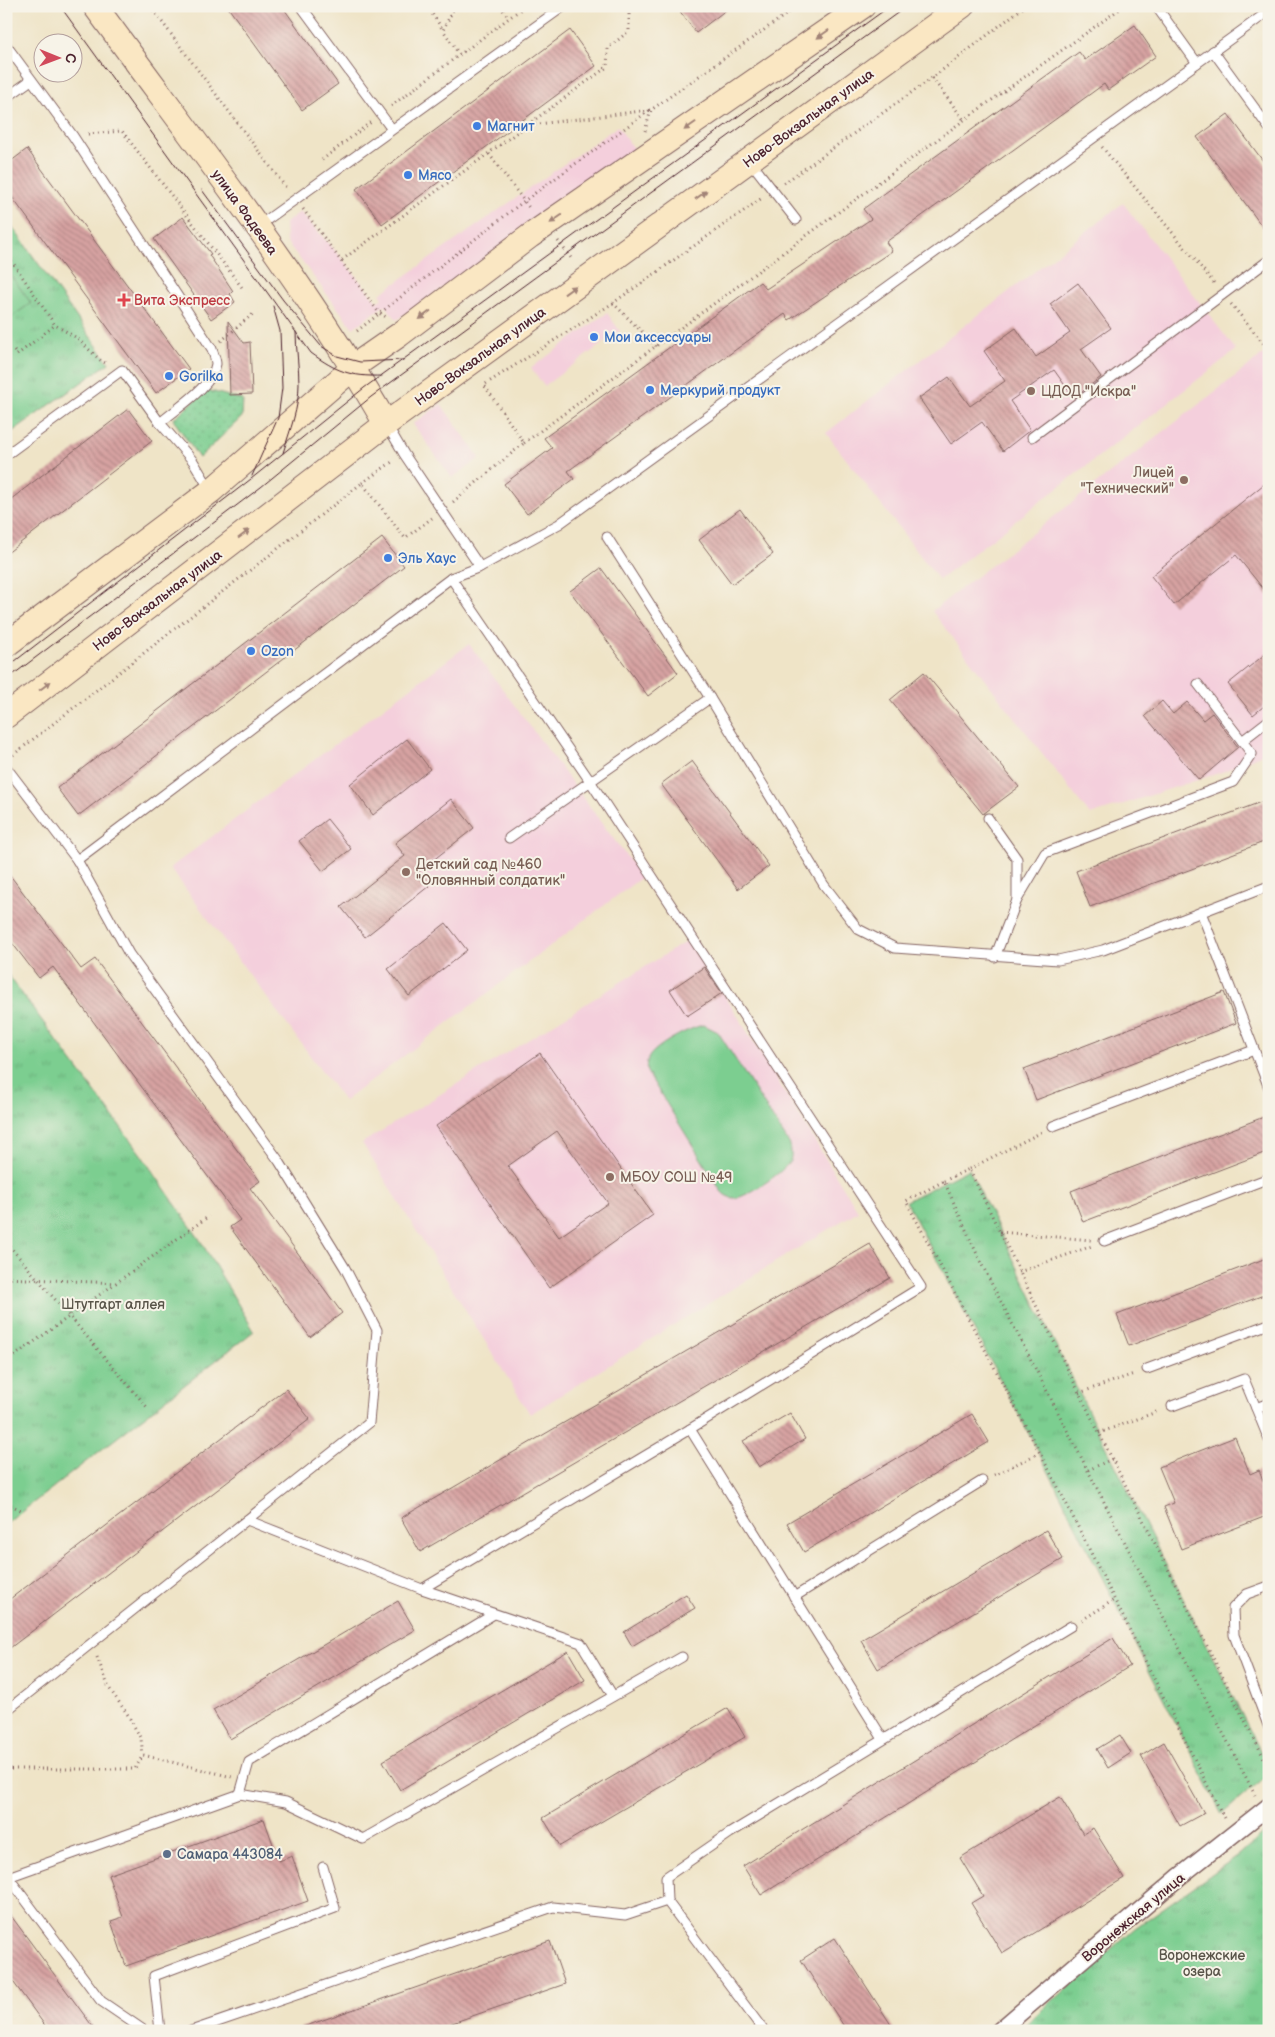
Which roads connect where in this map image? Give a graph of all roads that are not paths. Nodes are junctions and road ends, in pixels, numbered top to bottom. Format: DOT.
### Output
graph roads {
  1 [pos="95,6"];
  2 [pos="301,6"];
  3 [pos="564,6"];
  4 [pos="863,6"];
  5 [pos="962,6"];
  6 [pos="1156,6"];
  7 [pos="1269,11"];
  8 [pos="6,45"];
  9 [pos="1213,51"];
  10 [pos="1197,63"];
  11 [pos="31,80"];
  12 [pos="6,98"];
  13 [pos="392,128"];
  14 [pos="1269,128"];
  15 [pos="749,160"];
  16 [pos="796,220"];
  17 [pos="257,227"];
  18 [pos="1269,260"];
  19 [pos="354,366"];
  20 [pos="160,423"];
  21 [pos="386,424"];
  22 [pos="1032,437"];
  23 [pos="6,455"];
  24 [pos="211,491"];
  25 [pos="606,537"];
  26 [pos="480,567"];
  27 [pos="450,578"];
  28 [pos="6,645"];
  29 [pos="1198,684"];
  30 [pos="710,698"];
  31 [pos="6,716"];
  32 [pos="1269,720"];
  33 [pos="1242,741"];
  34 [pos="6,767"];
  35 [pos="590,781"];
  36 [pos="988,818"];
  37 [pos="509,838"];
  38 [pos="77,860"];
  39 [pos="1269,886"];
  40 [pos="1017,900"];
  41 [pos="1202,912"];
  42 [pos="995,957"];
  43 [pos="1254,1050"];
  44 [pos="1269,1088"];
  45 [pos="1053,1126"];
  46 [pos="1269,1178"];
  47 [pos="1104,1241"];
  48 [pos="1269,1324"];
  49 [pos="1147,1369"];
  50 [pos="1269,1404"];
  51 [pos="1172,1406"];
  52 [pos="1256,1408"];
  53 [pos="690,1429"];
  54 [pos="1269,1440"];
  55 [pos="982,1481"];
  56 [pos="247,1520"];
  57 [pos="1269,1586"];
  58 [pos="422,1589"];
  59 [pos="794,1597"];
  60 [pos="494,1614"];
  61 [pos="1071,1626"];
  62 [pos="682,1658"];
  63 [pos="613,1696"];
  64 [pos="6,1711"];
  65 [pos="1269,1728"];
  66 [pos="884,1740"];
  67 [pos="240,1794"];
  68 [pos="1266,1808"];
  69 [pos="323,1867"];
  70 [pos="7,1876"];
  71 [pos="667,1901"];
  72 [pos="145,2031"];
  73 [pos="160,2031"];
  74 [pos="191,2031"];
  75 [pos="764,2031"];
  76 [pos="999,2031"];
  1 -- 17 [label="main road, улица Фадеева"];
  2 -- 13 [label="lane"];
  3 -- 13 [label="lane"];
  4 -- 19 [label="main road, one-way"];
  5 -- 15 [label="main road, Ново-Вокзальная улица"];
  6 -- 10 [label="lane"];
  7 -- 9 [label="lane"];
  8 -- 11 [label="lane"];
  9 -- 10 [label="lane"];
  9 -- 14 [label="lane"];
  10 -- 26 [label="lane"];
  11 -- 12 [label="lane"];
  11 -- 20 [label="lane"];
  13 -- 17 [label="lane"];
  15 -- 16 [label="lane"];
  21 -- 15 [label="main road, Ново-Вокзальная улица, one-way"];
  17 -- 19 [label="main road, улица Фадеева"];
  18 -- 22 [label="lane"];
  19 -- 21 [label="main road, улица Фадеева"];
  19 -- 24 [label="main road"];
  20 -- 23 [label="lane"];
  20 -- 24 [label="lane"];
  21 -- 26 [label="lane"];
  31 -- 21 [label="main road, Ново-Вокзальная улица, one-way"];
  24 -- 28 [label="main road"];
  25 -- 30 [label="lane"];
  26 -- 27 [label="lane"];
  27 -- 35 [label="lane"];
  27 -- 38 [label="lane"];
  29 -- 33 [label="lane"];
  30 -- 35 [label="lane"];
  30 -- 42 [label="lane"];
  32 -- 33 [label="lane"];
  33 -- 40 [label="lane"];
  34 -- 38 [label="lane"];
  35 -- 37 [label="lane"];
  35 -- 53 [label="lane"];
  36 -- 40 [label="lane"];
  38 -- 56 [label="lane"];
  39 -- 41 [label="lane"];
  40 -- 42 [label="lane"];
  41 -- 42 [label="lane"];
  41 -- 43 [label="lane"];
  43 -- 44 [label="lane"];
  43 -- 45 [label="lane"];
  46 -- 47 [label="lane"];
  48 -- 49 [label="lane"];
  50 -- 52 [label="lane"];
  51 -- 52 [label="lane"];
  52 -- 54 [label="lane"];
  53 -- 58 [label="lane"];
  53 -- 59 [label="lane"];
  55 -- 59 [label="lane"];
  56 -- 58 [label="lane"];
  56 -- 64 [label="lane"];
  57 -- 65 [label="lane"];
  58 -- 60 [label="lane"];
  59 -- 66 [label="lane"];
  60 -- 63 [label="lane"];
  60 -- 67 [label="lane"];
  61 -- 66 [label="lane"];
  62 -- 63 [label="lane"];
  63 -- 67 [label="lane"];
  66 -- 71 [label="lane"];
  67 -- 70 [label="lane"];
  68 -- 76 [label="street, Воронежская улица"];
  69 -- 73 [label="lane"];
  70 -- 72 [label="lane"];
  71 -- 74 [label="lane"];
  71 -- 75 [label="lane"];
}
